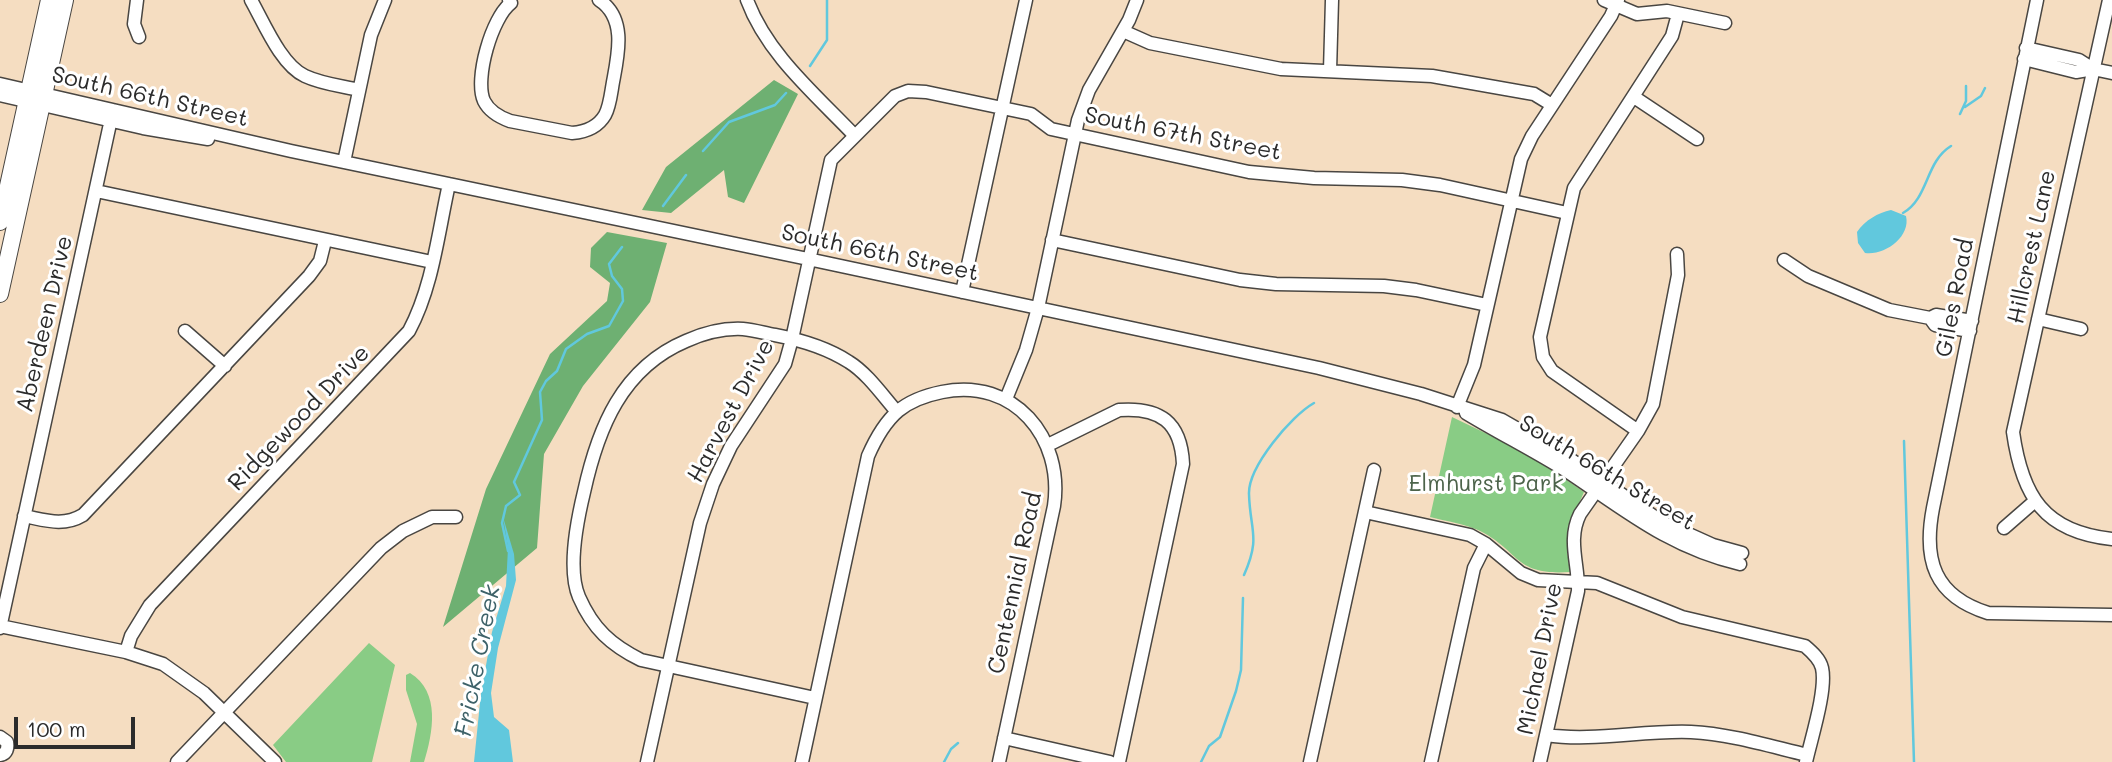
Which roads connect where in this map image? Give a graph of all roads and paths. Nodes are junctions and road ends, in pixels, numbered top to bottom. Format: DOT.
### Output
graph roads {
  1 [pos="49,0"];
  2 [pos="65,0"];
  3 [pos="137,0"];
  4 [pos="251,0"];
  5 [pos="385,0"];
  6 [pos="599,0"];
  7 [pos="747,0"];
  8 [pos="1026,0"];
  9 [pos="1137,0"];
  10 [pos="1332,0"];
  11 [pos="2038,0"];
  12 [pos="2109,0"];
  13 [pos="514,1"];
  14 [pos="1613,2"];
  15 [pos="1678,14"];
  16 [pos="1725,23"];
  17 [pos="1123,31"];
  18 [pos="139,37"];
  19 [pos="2025,54"];
  20 [pos="2094,69"];
  21 [pos="1329,71"];
  22 [pos="2112,73"];
  23 [pos="0,84"];
  24 [pos="359,90"];
  25 [pos="0,95"];
  26 [pos="1634,97"];
  27 [pos="36,98"];
  28 [pos="1552,105"];
  29 [pos="1003,108"];
  30 [pos="112,116"];
  31 [pos="1075,134"];
  32 [pos="854,135"];
  33 [pos="1697,139"];
  34 [pos="345,162"];
  35 [pos="449,184"];
  36 [pos="96,191"];
  37 [pos="1511,201"];
  38 [pos="1567,213"];
  39 [pos="0,222"];
  40 [pos="325,240"];
  41 [pos="1052,240"];
  42 [pos="1677,254"];
  43 [pos="808,258"];
  44 [pos="1784,260"];
  45 [pos="432,262"];
  46 [pos="962,292"];
  47 [pos="0,294"];
  48 [pos="1487,305"];
  49 [pos="1038,308"];
  50 [pos="2038,319"];
  51 [pos="1971,326"];
  52 [pos="2081,329"];
  53 [pos="185,331"];
  54 [pos="792,339"];
  55 [pos="225,366"];
  56 [pos="1006,399"];
  57 [pos="1457,407"];
  58 [pos="897,412"];
  59 [pos="1638,431"];
  60 [pos="1048,445"];
  61 [pos="1374,470"];
  62 [pos="1599,487"];
  63 [pos="2035,501"];
  64 [pos="1365,512"];
  65 [pos="24,516"];
  66 [pos="456,517"];
  67 [pos="2004,528"];
  68 [pos="2112,539"];
  69 [pos="1486,544"];
  70 [pos="1741,559"];
  71 [pos="1578,581"];
  72 [pos="2112,615"];
  73 [pos="0,626"];
  74 [pos="126,652"];
  75 [pos="668,668"];
  76 [pos="815,698"];
  77 [pos="224,712"];
  78 [pos="1546,735"];
  79 [pos="0,737"];
  80 [pos="1004,738"];
  81 [pos="0,755"];
  82 [pos="1806,759"];
  83 [pos="177,762"];
  84 [pos="275,762"];
  85 [pos="647,762"];
  86 [pos="802,762"];
  87 [pos="999,762"];
  88 [pos="1111,762"];
  89 [pos="1119,762"];
  90 [pos="1310,762"];
  91 [pos="1431,762"];
  92 [pos="1540,762"];
  1 -- 27 [label="main road"];
  2 -- 27 [label="main road"];
  3 -- 18 [label="street"];
  4 -- 24 [label="street"];
  5 -- 24 [label="street"];
  6 -- 13 [label="street"];
  7 -- 32 [label="street"];
  8 -- 29 [label="street"];
  9 -- 17 [label="street"];
  10 -- 21 [label="street"];
  11 -- 19 [label="street, Giles Road"];
  12 -- 20 [label="street, Hillcrest Lane"];
  14 -- 15 [label="street"];
  14 -- 28 [label="street"];
  15 -- 16 [label="street"];
  15 -- 26 [label="street"];
  17 -- 21 [label="street"];
  17 -- 31 [label="street"];
  19 -- 20 [label="street"];
  19 -- 51 [label="street, Giles Road"];
  20 -- 22 [label="street"];
  20 -- 50 [label="street, Hillcrest Lane"];
  21 -- 28 [label="street"];
  23 -- 27 [label="street, South 66th Street"];
  24 -- 34 [label="street"];
  25 -- 27 [label="street, South 66th Street"];
  26 -- 33 [label="street"];
  26 -- 38 [label="street"];
  27 -- 30 [label="street, South 66th Street"];
  27 -- 39 [label="main road"];
  27 -- 47 [label="main road"];
  28 -- 37 [label="street"];
  29 -- 31 [label="street, South 67th Street"];
  29 -- 32 [label="street, South 67th Street"];
  29 -- 46 [label="street"];
  30 -- 34 [label="street, South 66th Street"];
  30 -- 36 [label="street, Aberdeen Drive"];
  31 -- 37 [label="street, South 67th Street"];
  31 -- 41 [label="street"];
  32 -- 43 [label="street, Harvest Drive"];
  34 -- 35 [label="street, South 66th Street"];
  35 -- 43 [label="street, South 66th Street"];
  35 -- 45 [label="street, Ridgewood Drive"];
  36 -- 40 [label="street"];
  36 -- 65 [label="street, Aberdeen Drive"];
  37 -- 38 [label="street, South 67th Street"];
  37 -- 48 [label="street"];
  38 -- 59 [label="street"];
  40 -- 45 [label="street"];
  40 -- 55 [label="street"];
  41 -- 48 [label="street"];
  41 -- 49 [label="street"];
  42 -- 59 [label="street, Michael Drive"];
  43 -- 46 [label="street, South 66th Street"];
  43 -- 54 [label="street, Harvest Drive"];
  44 -- 51 [label="street"];
  45 -- 74 [label="street, Ridgewood Drive"];
  46 -- 49 [label="street, South 66th Street"];
  48 -- 57 [label="street"];
  49 -- 56 [label="street"];
  49 -- 57 [label="street, South 66th Street"];
  50 -- 52 [label="street"];
  50 -- 63 [label="street, Hillcrest Lane"];
  51 -- 72 [label="street, Giles Road"];
  53 -- 55 [label="street"];
  54 -- 58 [label="street"];
  54 -- 75 [label="street, Harvest Drive"];
  54 -- 75 [label="street"];
  55 -- 65 [label="street"];
  56 -- 58 [label="street"];
  56 -- 60 [label="street, Centennial Road"];
  57 -- 62 [label="street, South 66th Street"];
  58 -- 76 [label="street"];
  59 -- 62 [label="street, Michael Drive"];
  60 -- 80 [label="street, Centennial Road"];
  60 -- 89 [label="street"];
  61 -- 64 [label="street"];
  62 -- 70 [label="street, South 66th Street"];
  62 -- 71 [label="street, Michael Drive"];
  63 -- 67 [label="street"];
  63 -- 68 [label="street"];
  64 -- 69 [label="street"];
  64 -- 90 [label="street"];
  65 -- 73 [label="street, Aberdeen Drive"];
  66 -- 77 [label="street"];
  69 -- 71 [label="street"];
  69 -- 91 [label="street"];
  71 -- 78 [label="street, Michael Drive"];
  71 -- 82 [label="street"];
  73 -- 74 [label="street"];
  74 -- 77 [label="street"];
  75 -- 76 [label="street"];
  75 -- 85 [label="street, Harvest Drive"];
  76 -- 86 [label="street"];
  77 -- 83 [label="street"];
  77 -- 84 [label="street"];
  78 -- 82 [label="street"];
  78 -- 92 [label="street, Michael Drive"];
  79 -- 81 [label="street"];
  80 -- 87 [label="street, Centennial Road"];
  80 -- 88 [label="street"];
}
